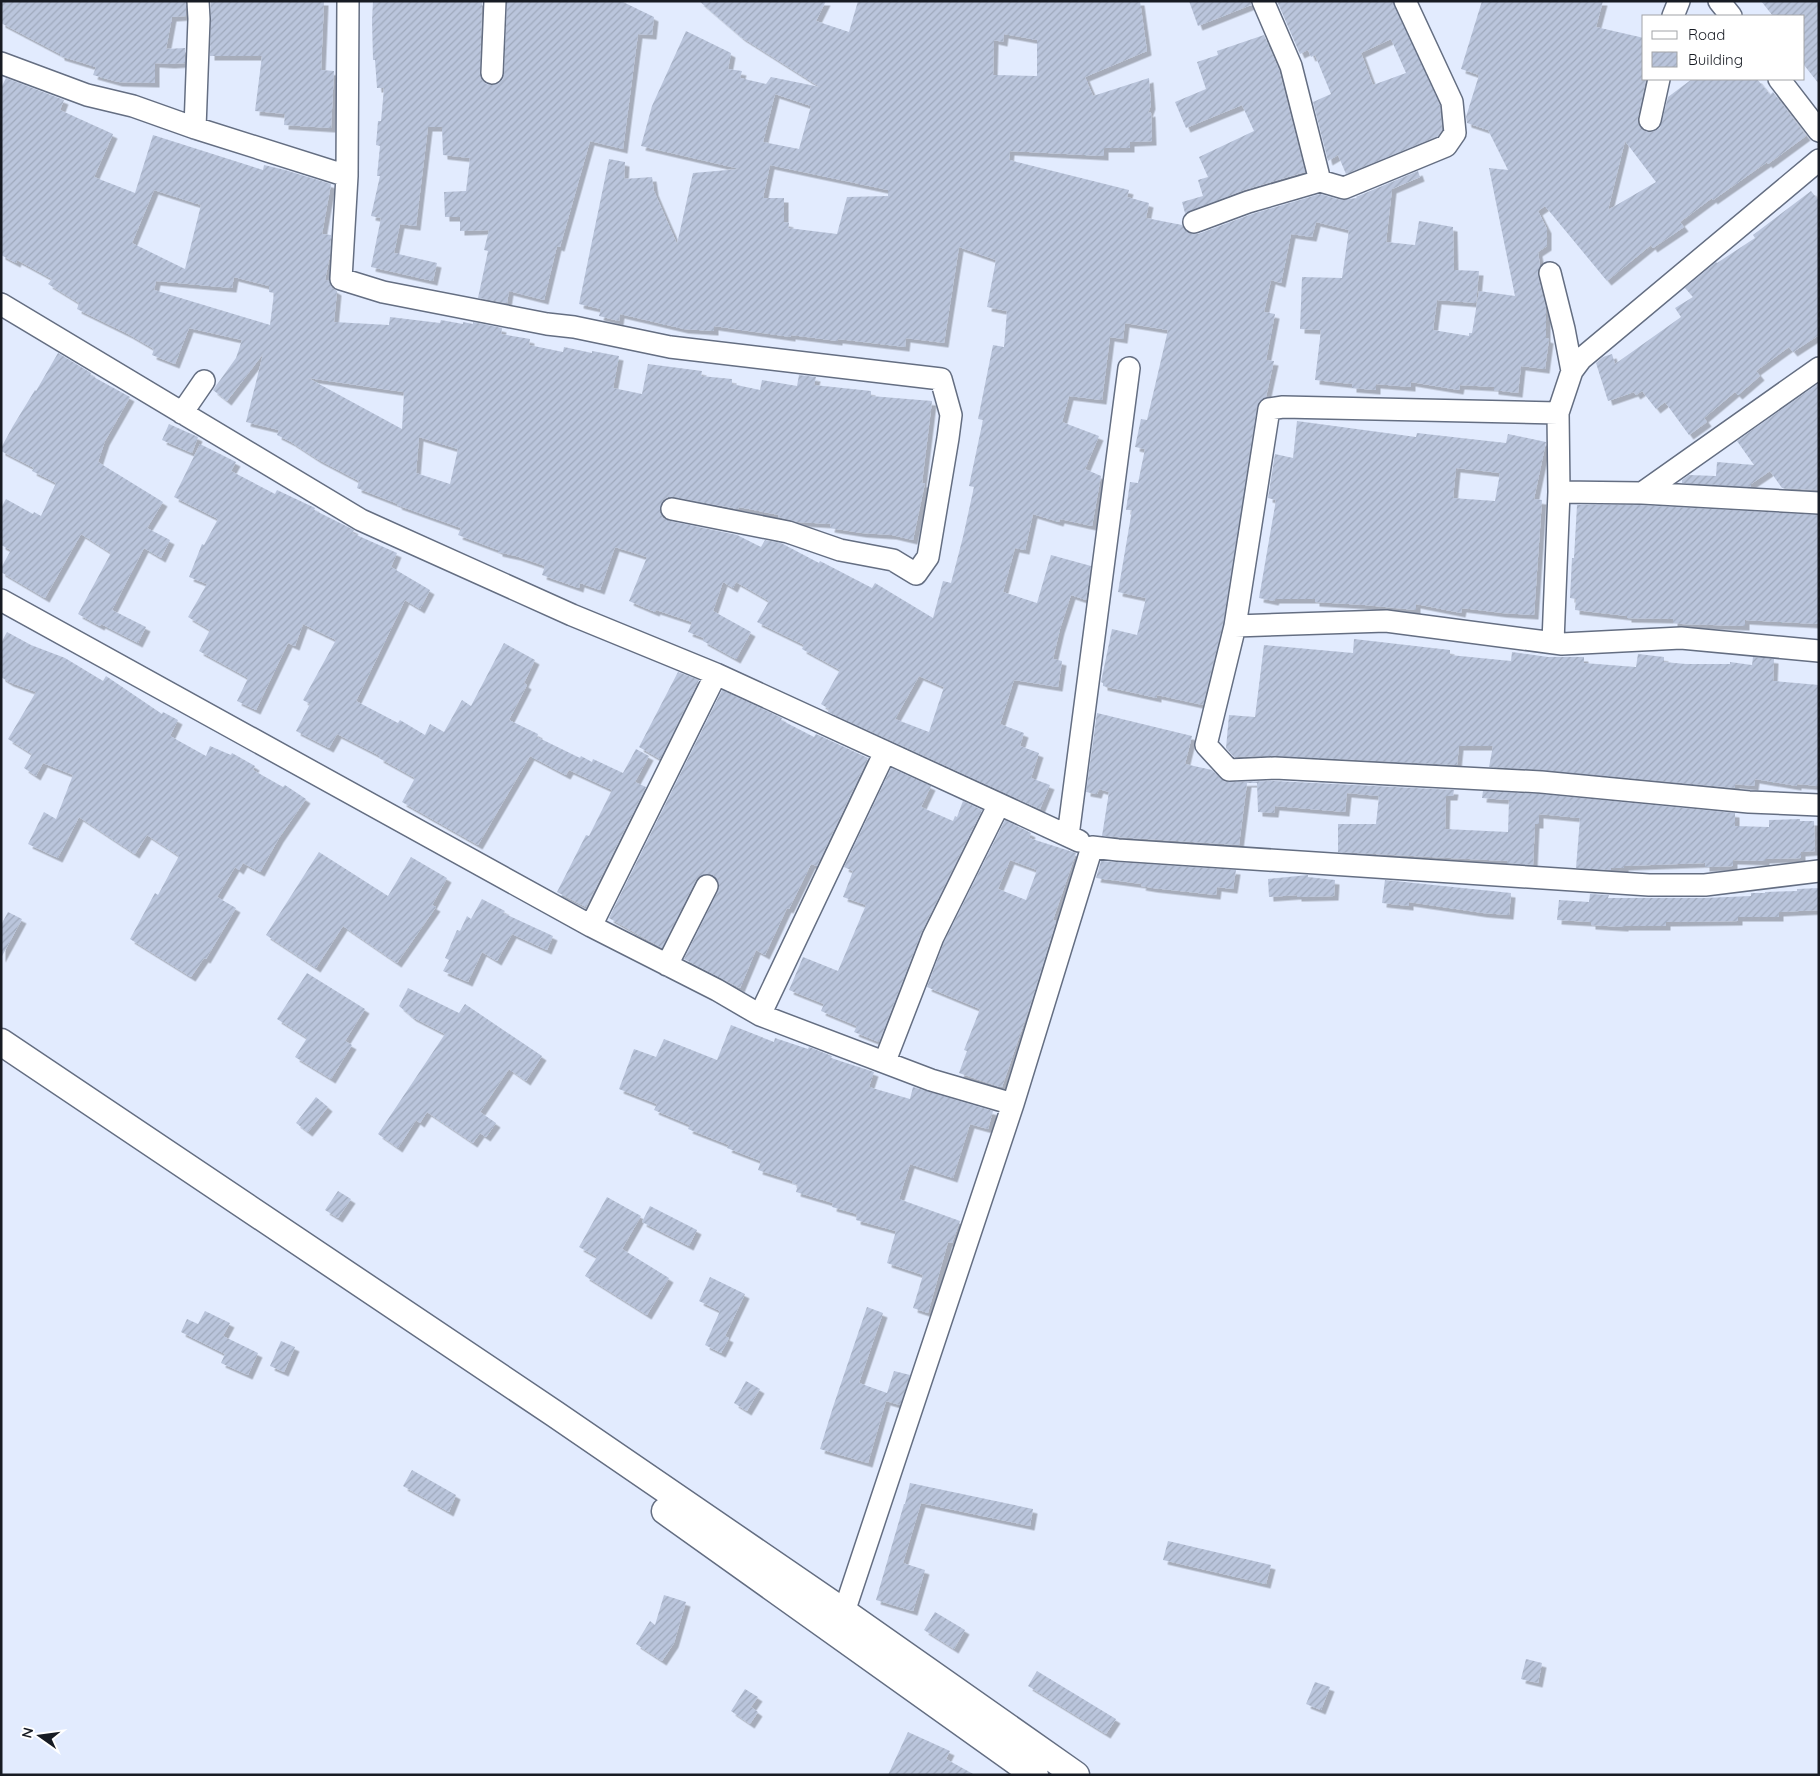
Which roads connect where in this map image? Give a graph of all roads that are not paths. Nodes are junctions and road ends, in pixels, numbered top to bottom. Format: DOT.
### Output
graph roads {
  1 [pos="198,1"];
  2 [pos="348,1"];
  3 [pos="495,1"];
  4 [pos="1263,1"];
  5 [pos="1405,1"];
  6 [pos="1678,1"];
  7 [pos="1719,1"];
  8 [pos="1673,15"];
  9 [pos="1730,15"];
  10 [pos="1,63"];
  11 [pos="492,74"];
  12 [pos="1659,80"];
  13 [pos="1780,80"];
  14 [pos="1650,120"];
  15 [pos="195,128"];
  16 [pos="1819,131"];
  17 [pos="1819,160"];
  18 [pos="347,176"];
  19 [pos="1320,182"];
  20 [pos="1194,222"];
  21 [pos="1550,274"];
  22 [pos="1,304"];
  23 [pos="1129,368"];
  24 [pos="1819,368"];
  25 [pos="1572,371"];
  26 [pos="204,381"];
  27 [pos="182,413"];
  28 [pos="1558,413"];
  29 [pos="1559,492"];
  30 [pos="1642,494"];
  31 [pos="1819,504"];
  32 [pos="672,509"];
  33 [pos="1,600"];
  34 [pos="1235,626"];
  35 [pos="1553,642"];
  36 [pos="1819,651"];
  37 [pos="716,674"];
  38 [pos="885,752"];
  39 [pos="999,804"];
  40 [pos="1819,805"];
  41 [pos="1068,836"];
  42 [pos="1092,847"];
  43 [pos="1819,871"];
  44 [pos="707,886"];
  45 [pos="591,926"];
  46 [pos="667,965"];
  47 [pos="760,1015"];
  48 [pos="1,1042"];
  49 [pos="1,1058"];
  50 [pos="886,1061"];
  51 [pos="1013,1104"];
  52 [pos="844,1612"];
  53 [pos="1035,1775"];
  54 [pos="1076,1775"];
  1 -- 15 [label="street"];
  2 -- 18 [label="street"];
  3 -- 11 [label="street"];
  4 -- 19 [label="street"];
  5 -- 19 [label="street"];
  6 -- 8 [label="street"];
  7 -- 9 [label="street"];
  10 -- 15 [label="street"];
  12 -- 14 [label="street"];
  13 -- 16 [label="street"];
  15 -- 18 [label="street"];
  17 -- 25 [label="street"];
  18 -- 32 [label="street"];
  19 -- 20 [label="street"];
  21 -- 25 [label="street"];
  22 -- 27 [label="street"];
  23 -- 41 [label="street"];
  24 -- 30 [label="street"];
  25 -- 28 [label="street"];
  26 -- 27 [label="street"];
  27 -- 37 [label="street"];
  28 -- 29 [label="street"];
  28 -- 34 [label="street"];
  29 -- 30 [label="street"];
  29 -- 35 [label="street"];
  30 -- 31 [label="street"];
  33 -- 45 [label="street"];
  34 -- 35 [label="street"];
  34 -- 40 [label="street"];
  35 -- 36 [label="street"];
  37 -- 38 [label="street"];
  37 -- 45 [label="street"];
  38 -- 39 [label="street"];
  38 -- 47 [label="street"];
  39 -- 41 [label="street"];
  39 -- 50 [label="street"];
  41 -- 42 [label="street"];
  42 -- 43 [label="street"];
  42 -- 51 [label="street"];
  44 -- 46 [label="street"];
  45 -- 46 [label="street"];
  46 -- 47 [label="street"];
  47 -- 50 [label="street"];
  48 -- 52 [label="street"];
  49 -- 53 [label="street"];
  50 -- 51 [label="street"];
  51 -- 52 [label="street"];
  52 -- 54 [label="street"];
}
